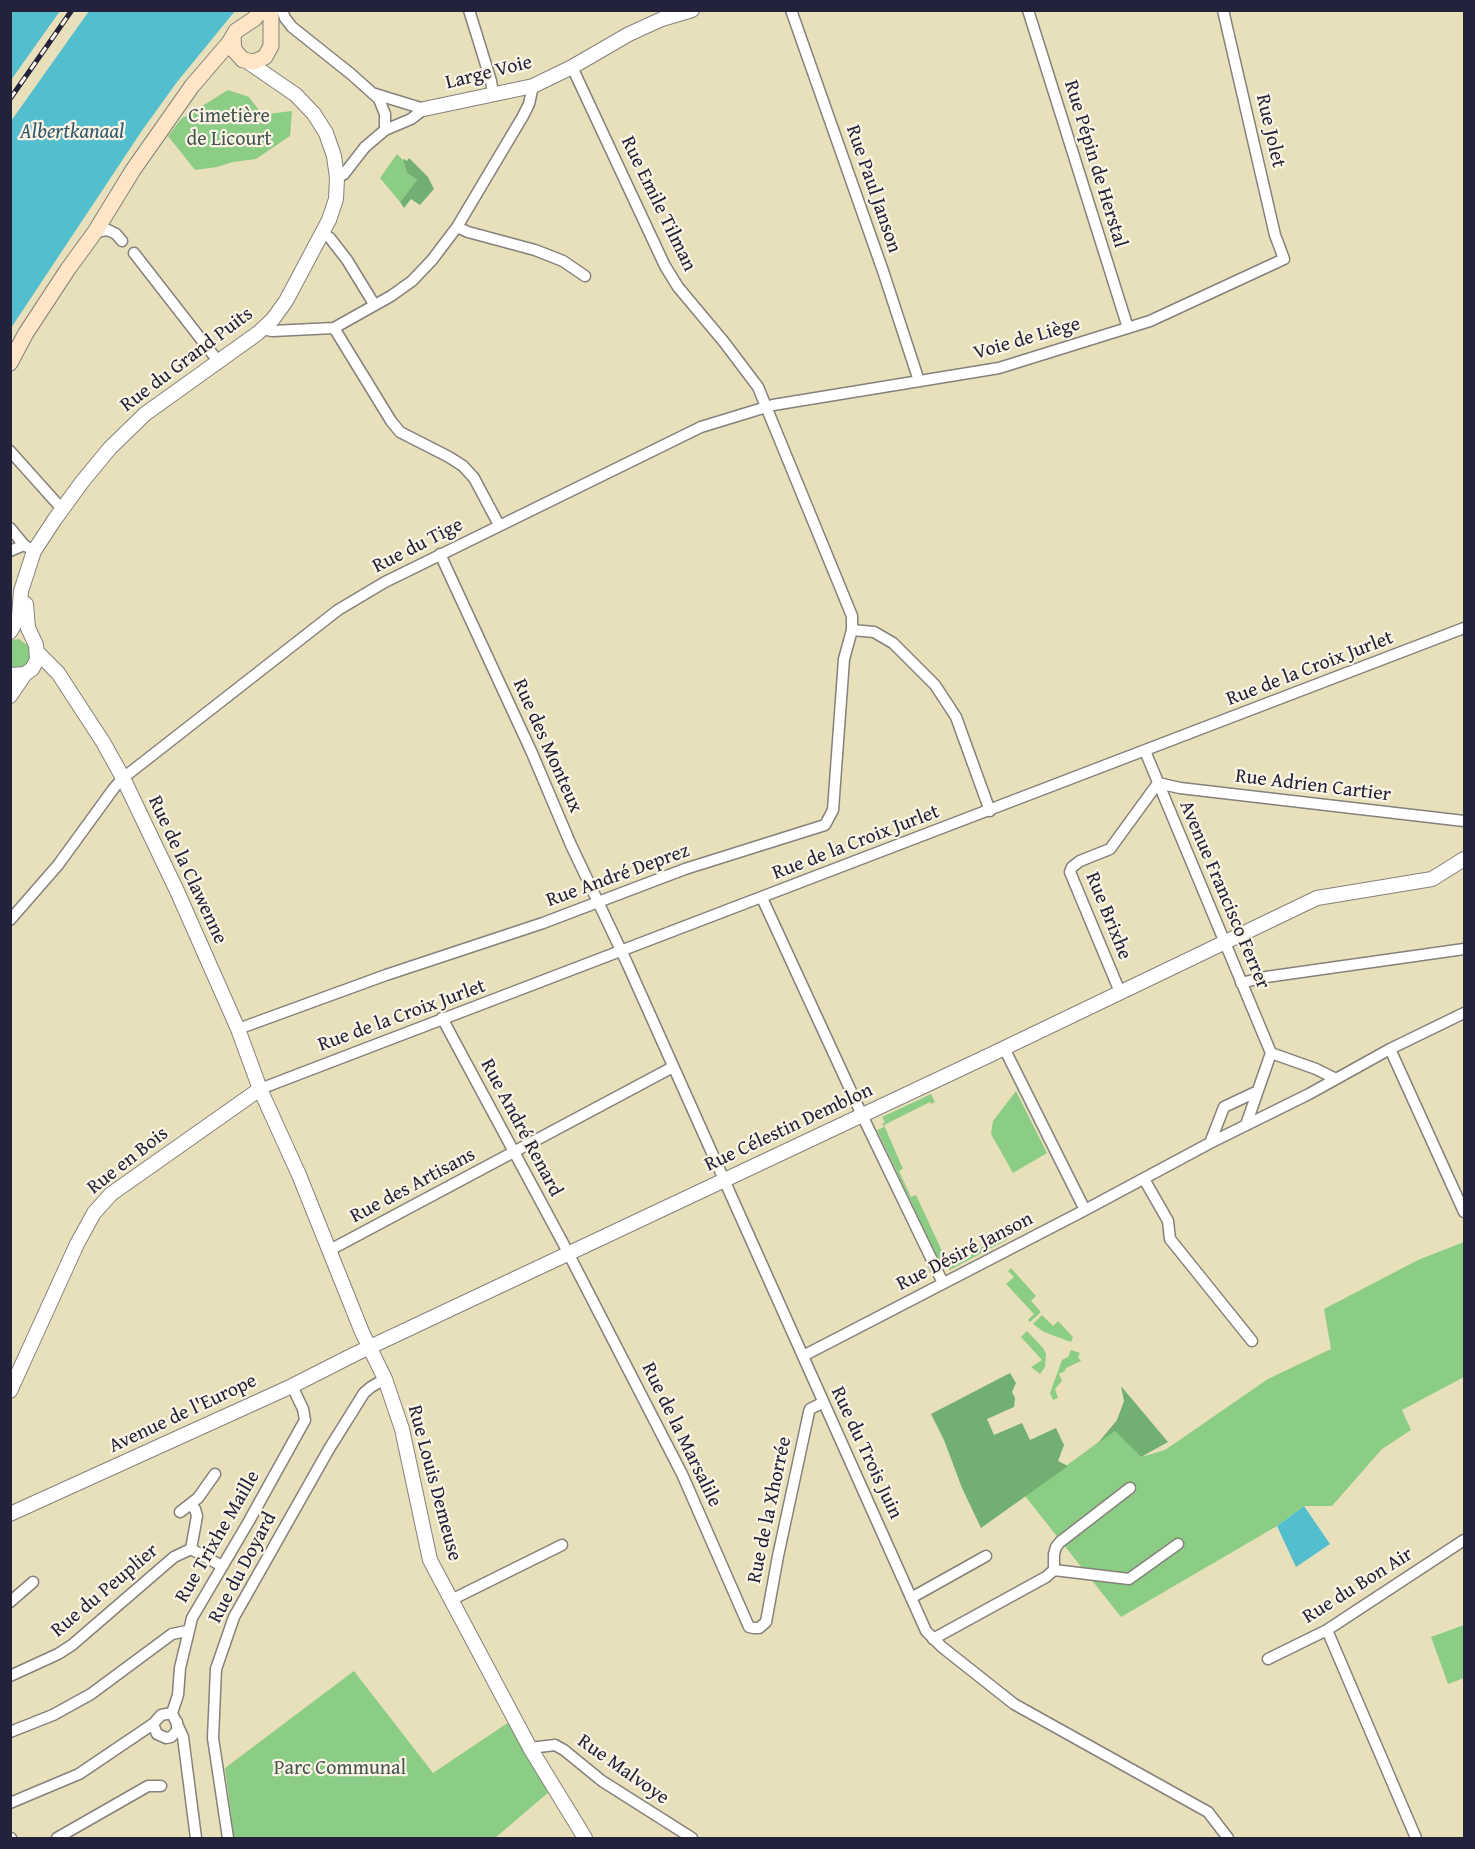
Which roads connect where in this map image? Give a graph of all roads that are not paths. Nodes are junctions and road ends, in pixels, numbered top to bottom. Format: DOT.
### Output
graph roads {
  1 [pos="262,10"];
  2 [pos="271,10"];
  3 [pos="282,10"];
  4 [pos="469,10"];
  5 [pos="692,10"];
  6 [pos="791,10"];
  7 [pos="1028,10"];
  8 [pos="1223,10"];
  9 [pos="247,24"];
  10 [pos="233,37"];
  11 [pos="270,37"];
  12 [pos="245,61"];
  13 [pos="573,67"];
  14 [pos="532,86"];
  15 [pos="372,93"];
  16 [pos="493,94"];
  17 [pos="181,105"];
  18 [pos="424,109"];
  19 [pos="385,130"];
  20 [pos="133,170"];
  21 [pos="338,178"];
  22 [pos="457,227"];
  23 [pos="95,232"];
  24 [pos="323,233"];
  25 [pos="122,241"];
  26 [pos="134,253"];
  27 [pos="1284,259"];
  28 [pos="68,269"];
  29 [pos="585,276"];
  30 [pos="374,304"];
  31 [pos="334,328"];
  32 [pos="1128,328"];
  33 [pos="262,329"];
  34 [pos="218,361"];
  35 [pos="10,363"];
  36 [pos="919,381"];
  37 [pos="765,407"];
  38 [pos="10,451"];
  39 [pos="62,509"];
  40 [pos="499,525"];
  41 [pos="10,528"];
  42 [pos="29,548"];
  43 [pos="10,551"];
  44 [pos="440,554"];
  45 [pos="25,581"];
  46 [pos="1464,628"];
  47 [pos="852,630"];
  48 [pos="10,632"];
  49 [pos="31,639"];
  50 [pos="37,652"];
  51 [pos="26,673"];
  52 [pos="10,675"];
  53 [pos="60,677"];
  54 [pos="10,696"];
  55 [pos="1145,751"];
  56 [pos="123,778"];
  57 [pos="1158,783"];
  58 [pos="990,811"];
  59 [pos="1464,821"];
  60 [pos="1464,859"];
  61 [pos="762,898"];
  62 [pos="599,902"];
  63 [pos="10,920"];
  64 [pos="1225,944"];
  65 [pos="1464,949"];
  66 [pos="622,952"];
  67 [pos="1241,982"];
  68 [pos="1120,992"];
  69 [pos="1464,1013"];
  70 [pos="442,1018"];
  71 [pos="238,1029"];
  72 [pos="1004,1048"];
  73 [pos="1390,1049"];
  74 [pos="1271,1053"];
  75 [pos="673,1067"];
  76 [pos="1336,1079"];
  77 [pos="260,1089"];
  78 [pos="1258,1091"];
  79 [pos="862,1115"];
  80 [pos="1246,1125"];
  81 [pos="1210,1143"];
  82 [pos="514,1152"];
  83 [pos="1144,1179"];
  84 [pos="723,1181"];
  85 [pos="1085,1210"];
  86 [pos="1464,1212"];
  87 [pos="328,1251"];
  88 [pos="569,1254"];
  89 [pos="943,1283"];
  90 [pos="1252,1341"];
  91 [pos="370,1347"];
  92 [pos="803,1356"];
  93 [pos="384,1379"];
  94 [pos="292,1386"];
  95 [pos="10,1391"];
  96 [pos="822,1402"];
  97 [pos="215,1474"];
  98 [pos="1130,1488"];
  99 [pos="190,1505"];
  100 [pos="180,1512"];
  101 [pos="10,1514"];
  102 [pos="1464,1540"];
  103 [pos="1178,1544"];
  104 [pos="562,1545"];
  105 [pos="191,1549"];
  106 [pos="986,1556"];
  107 [pos="222,1566"];
  108 [pos="1054,1570"];
  109 [pos="33,1582"];
  110 [pos="911,1598"];
  111 [pos="451,1600"];
  112 [pos="10,1602"];
  113 [pos="759,1628"];
  114 [pos="1327,1630"];
  115 [pos="188,1631"];
  116 [pos="933,1639"];
  117 [pos="1268,1659"];
  118 [pos="10,1676"];
  119 [pos="175,1718"];
  120 [pos="153,1724"];
  121 [pos="10,1731"];
  122 [pos="530,1748"];
  123 [pos="160,1786"];
  124 [pos="10,1803"];
  125 [pos="57,1839"];
  126 [pos="196,1839"];
  127 [pos="228,1839"];
  128 [pos="585,1839"];
  129 [pos="692,1839"];
  130 [pos="1228,1839"];
  131 [pos="1416,1839"];
  1 -- 9 [label="main road"];
  2 -- 11 [label="main road"];
  3 -- 15 [label="street"];
  4 -- 16 [label="street"];
  5 -- 13 [label="street, Large Voie"];
  6 -- 36 [label="street, Rue Paul Janson"];
  7 -- 32 [label="street, Rue Pépin de Herstal"];
  8 -- 27 [label="street, Rue Jolet"];
  9 -- 10 [label="main road"];
  9 -- 11 [label="main road"];
  10 -- 12 [label="main road"];
  10 -- 17 [label="main road"];
  11 -- 12 [label="main road"];
  12 -- 17 [label="main road"];
  12 -- 21 [label="street"];
  13 -- 14 [label="street, Large Voie"];
  13 -- 37 [label="street, Rue Emile Tilman"];
  14 -- 16 [label="street, Large Voie"];
  14 -- 22 [label="street"];
  15 -- 18 [label="street"];
  15 -- 19 [label="street"];
  16 -- 18 [label="street, Large Voie"];
  17 -- 20 [label="main road"];
  18 -- 19 [label="street"];
  19 -- 21 [label="street"];
  20 -- 23 [label="main road"];
  20 -- 28 [label="main road"];
  21 -- 24 [label="street, Rue du Grand Puits"];
  22 -- 29 [label="street"];
  22 -- 30 [label="street"];
  23 -- 25 [label="street"];
  23 -- 28 [label="main road"];
  24 -- 30 [label="street"];
  24 -- 33 [label="street, Rue du Grand Puits"];
  26 -- 34 [label="street"];
  27 -- 32 [label="street, Voie de Liège"];
  28 -- 35 [label="main road"];
  30 -- 31 [label="street"];
  31 -- 33 [label="street"];
  31 -- 40 [label="street"];
  32 -- 36 [label="street, Voie de Liège"];
  33 -- 34 [label="street, Rue du Grand Puits"];
  34 -- 39 [label="street, Rue du Grand Puits"];
  36 -- 37 [label="street, Voie de Liège"];
  37 -- 40 [label="street, Rue du Tige"];
  37 -- 47 [label="street, Rue Emile Tilman"];
  38 -- 39 [label="street"];
  39 -- 42 [label="street, Rue du Grand Puits"];
  40 -- 44 [label="street, Rue du Tige"];
  41 -- 42 [label="street"];
  42 -- 43 [label="street"];
  42 -- 45 [label="street, Rue du Grand Puits"];
  44 -- 56 [label="street, Rue du Tige"];
  44 -- 62 [label="street, Rue des Monteux"];
  45 -- 48 [label="street"];
  45 -- 49 [label="street, Rue de la Clawenne"];
  46 -- 55 [label="street, Rue de la Croix Jurlet"];
  47 -- 58 [label="street"];
  47 -- 62 [label="street, Rue André Deprez"];
  48 -- 49 [label="street"];
  49 -- 50 [label="street, Rue de la Clawenne"];
  50 -- 51 [label="street"];
  50 -- 53 [label="street, Rue de la Clawenne"];
  51 -- 52 [label="street"];
  51 -- 53 [label="street"];
  51 -- 54 [label="street"];
  53 -- 56 [label="street, Rue de la Clawenne"];
  55 -- 57 [label="street, Avenue Francisco Ferrer"];
  55 -- 58 [label="street, Rue de la Croix Jurlet"];
  56 -- 63 [label="street, Rue du Tige"];
  56 -- 71 [label="street, Rue de la Clawenne"];
  57 -- 59 [label="street, Rue Adrien Cartier"];
  57 -- 64 [label="street, Avenue Francisco Ferrer"];
  57 -- 68 [label="street, Rue Brixhe"];
  58 -- 61 [label="street, Rue de la Croix Jurlet"];
  60 -- 64 [label="street, Rue Célestin Demblon"];
  61 -- 66 [label="street, Rue de la Croix Jurlet"];
  61 -- 79 [label="street"];
  62 -- 66 [label="street, Rue des Monteux"];
  62 -- 71 [label="street, Rue André Deprez"];
  64 -- 67 [label="street, Avenue Francisco Ferrer"];
  64 -- 68 [label="street, Rue Célestin Demblon"];
  65 -- 67 [label="street"];
  66 -- 70 [label="street, Rue de la Croix Jurlet"];
  66 -- 75 [label="street, Rue du Trois Juin"];
  67 -- 74 [label="street, Avenue Francisco Ferrer"];
  68 -- 72 [label="street, Rue Célestin Demblon"];
  69 -- 73 [label="street, Rue Désiré Janson"];
  70 -- 77 [label="street, Rue de la Croix Jurlet"];
  70 -- 82 [label="street, Rue André Renard"];
  71 -- 77 [label="street, Rue de la Clawenne"];
  72 -- 79 [label="street, Rue Célestin Demblon"];
  72 -- 85 [label="street"];
  73 -- 76 [label="street, Rue Désiré Janson"];
  73 -- 86 [label="street"];
  74 -- 76 [label="street"];
  74 -- 78 [label="street"];
  75 -- 82 [label="street, Rue des Artisans"];
  75 -- 84 [label="street, Rue du Trois Juin"];
  76 -- 80 [label="street, Rue Désiré Janson"];
  77 -- 87 [label="street, Rue Louis Demeuse"];
  77 -- 95 [label="street, Rue en Bois"];
  78 -- 80 [label="street"];
  78 -- 81 [label="street"];
  79 -- 84 [label="street, Rue Célestin Demblon"];
  79 -- 89 [label="street"];
  80 -- 81 [label="street, Rue Désiré Janson"];
  81 -- 83 [label="street, Rue Désiré Janson"];
  82 -- 87 [label="street, Rue des Artisans"];
  82 -- 88 [label="street, Rue André Renard"];
  83 -- 85 [label="street, Rue Désiré Janson"];
  83 -- 90 [label="street"];
  84 -- 88 [label="street, Rue Célestin Demblon"];
  84 -- 92 [label="street, Rue du Trois Juin"];
  85 -- 89 [label="street, Rue Désiré Janson"];
  87 -- 91 [label="street, Rue Louis Demeuse"];
  88 -- 91 [label="street, Rue Célestin Demblon"];
  88 -- 113 [label="street, Rue de la Marsalile"];
  89 -- 92 [label="street, Rue Désiré Janson"];
  91 -- 93 [label="street, Rue Louis Demeuse"];
  91 -- 94 [label="street, Avenue de l'Europe"];
  92 -- 96 [label="street, Rue du Trois Juin"];
  93 -- 111 [label="street, Rue Louis Demeuse"];
  93 -- 127 [label="street, Rue du Doyard"];
  94 -- 101 [label="street, Avenue de l'Europe"];
  94 -- 107 [label="street, Rue Trixhe Maille"];
  96 -- 110 [label="street, Rue du Trois Juin"];
  96 -- 113 [label="street, Rue de la Xhorrée"];
  97 -- 99 [label="street"];
  98 -- 108 [label="street"];
  99 -- 100 [label="street"];
  99 -- 105 [label="street"];
  102 -- 114 [label="street, Rue du Bon Air"];
  103 -- 108 [label="street"];
  104 -- 111 [label="street"];
  105 -- 107 [label="street, Rue du Peuplier"];
  105 -- 118 [label="street, Rue du Peuplier"];
  106 -- 110 [label="street"];
  107 -- 115 [label="street, Rue Trixhe Maille"];
  108 -- 116 [label="street"];
  109 -- 112 [label="street"];
  110 -- 116 [label="street, Rue du Trois Juin"];
  111 -- 122 [label="street, Rue Louis Demeuse"];
  114 -- 117 [label="street, Rue du Bon Air"];
  114 -- 131 [label="street"];
  115 -- 119 [label="street, Rue Trixhe Maille"];
  115 -- 121 [label="street"];
  116 -- 130 [label="street, Rue du Trois Juin"];
  119 -- 120 [label="street"];
  119 -- 120 [label="street"];
  119 -- 126 [label="street, Rue Trixhe Maille"];
  120 -- 124 [label="street"];
  122 -- 128 [label="street, Rue Louis Demeuse"];
  122 -- 129 [label="street, Rue Malvoye"];
  123 -- 125 [label="street"];
}
